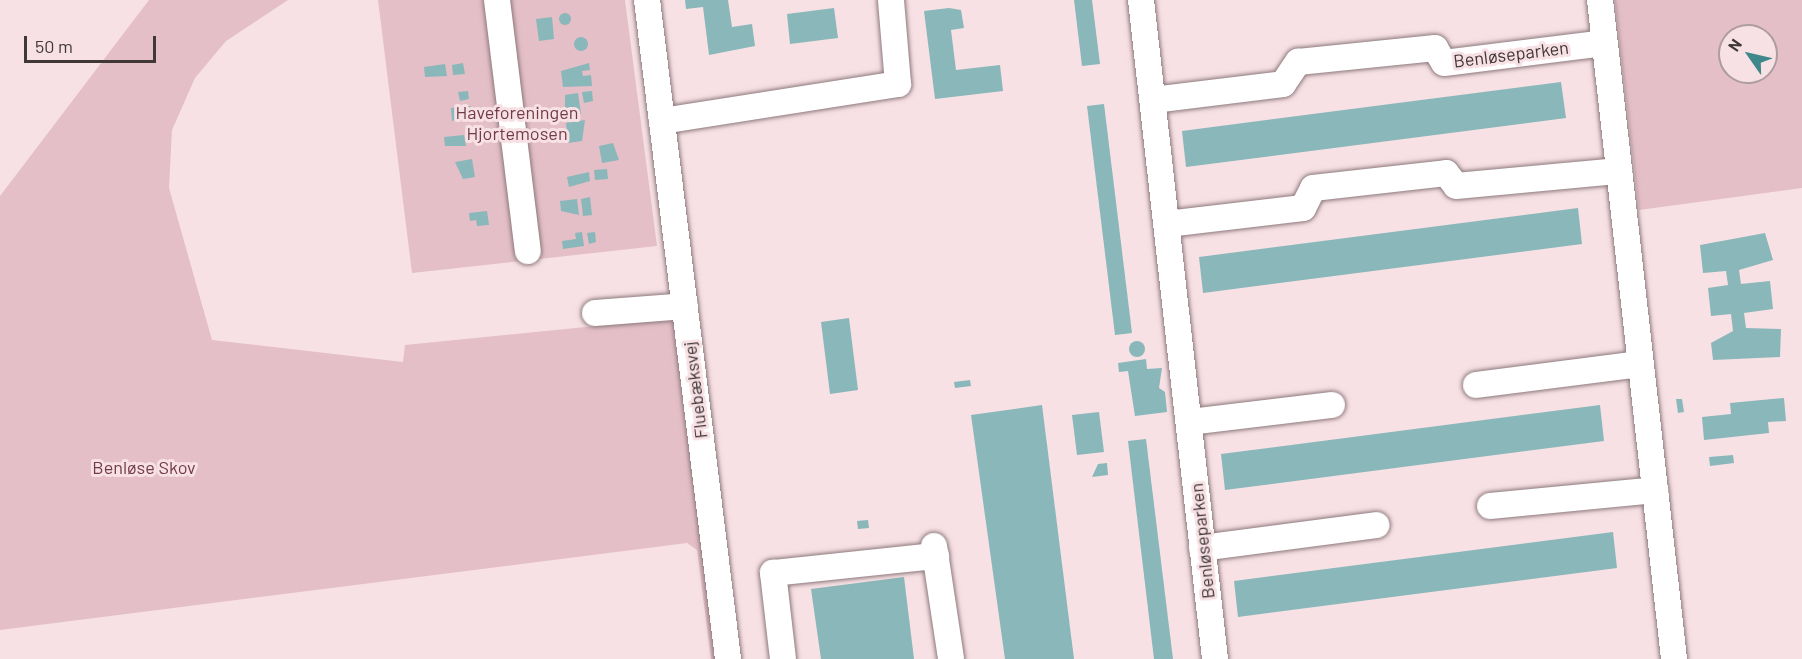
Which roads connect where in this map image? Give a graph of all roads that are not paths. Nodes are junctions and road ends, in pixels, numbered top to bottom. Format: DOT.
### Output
graph roads {
  1 [pos="497,0"];
  2 [pos="647,0"];
  3 [pos="891,0"];
  4 [pos="1142,0"];
  5 [pos="1600,0"];
  6 [pos="1605,43"];
  7 [pos="1153,99"];
  8 [pos="662,121"];
  9 [pos="1619,171"];
  10 [pos="1167,224"];
  11 [pos="528,251"];
  12 [pos="685,306"];
  13 [pos="595,313"];
  14 [pos="1641,364"];
  15 [pos="1476,385"];
  16 [pos="1332,405"];
  17 [pos="1189,423"];
  18 [pos="1655,490"];
  19 [pos="1490,506"];
  20 [pos="1377,525"];
  21 [pos="1202,548"];
  22 [pos="728,659"];
  23 [pos="783,659"];
  24 [pos="951,659"];
  25 [pos="1215,659"];
  26 [pos="1674,659"];
  1 -- 11 [label="street"];
  2 -- 8 [label="street, Fluebæksvej"];
  3 -- 8 [label="street"];
  4 -- 7 [label="street, Benløseparken"];
  5 -- 6 [label="street"];
  6 -- 7 [label="street, Benløseparken"];
  6 -- 9 [label="street"];
  7 -- 10 [label="street, Benløseparken"];
  8 -- 12 [label="street, Fluebæksvej"];
  9 -- 10 [label="street"];
  9 -- 14 [label="street"];
  10 -- 17 [label="street, Benløseparken"];
  12 -- 13 [label="street"];
  12 -- 22 [label="street, Fluebæksvej"];
  14 -- 15 [label="street"];
  14 -- 18 [label="street"];
  16 -- 17 [label="street"];
  17 -- 21 [label="street, Benløseparken"];
  18 -- 19 [label="street"];
  18 -- 26 [label="street"];
  20 -- 21 [label="street"];
  21 -- 25 [label="street, Benløseparken"];
  23 -- 24 [label="street"];
}
